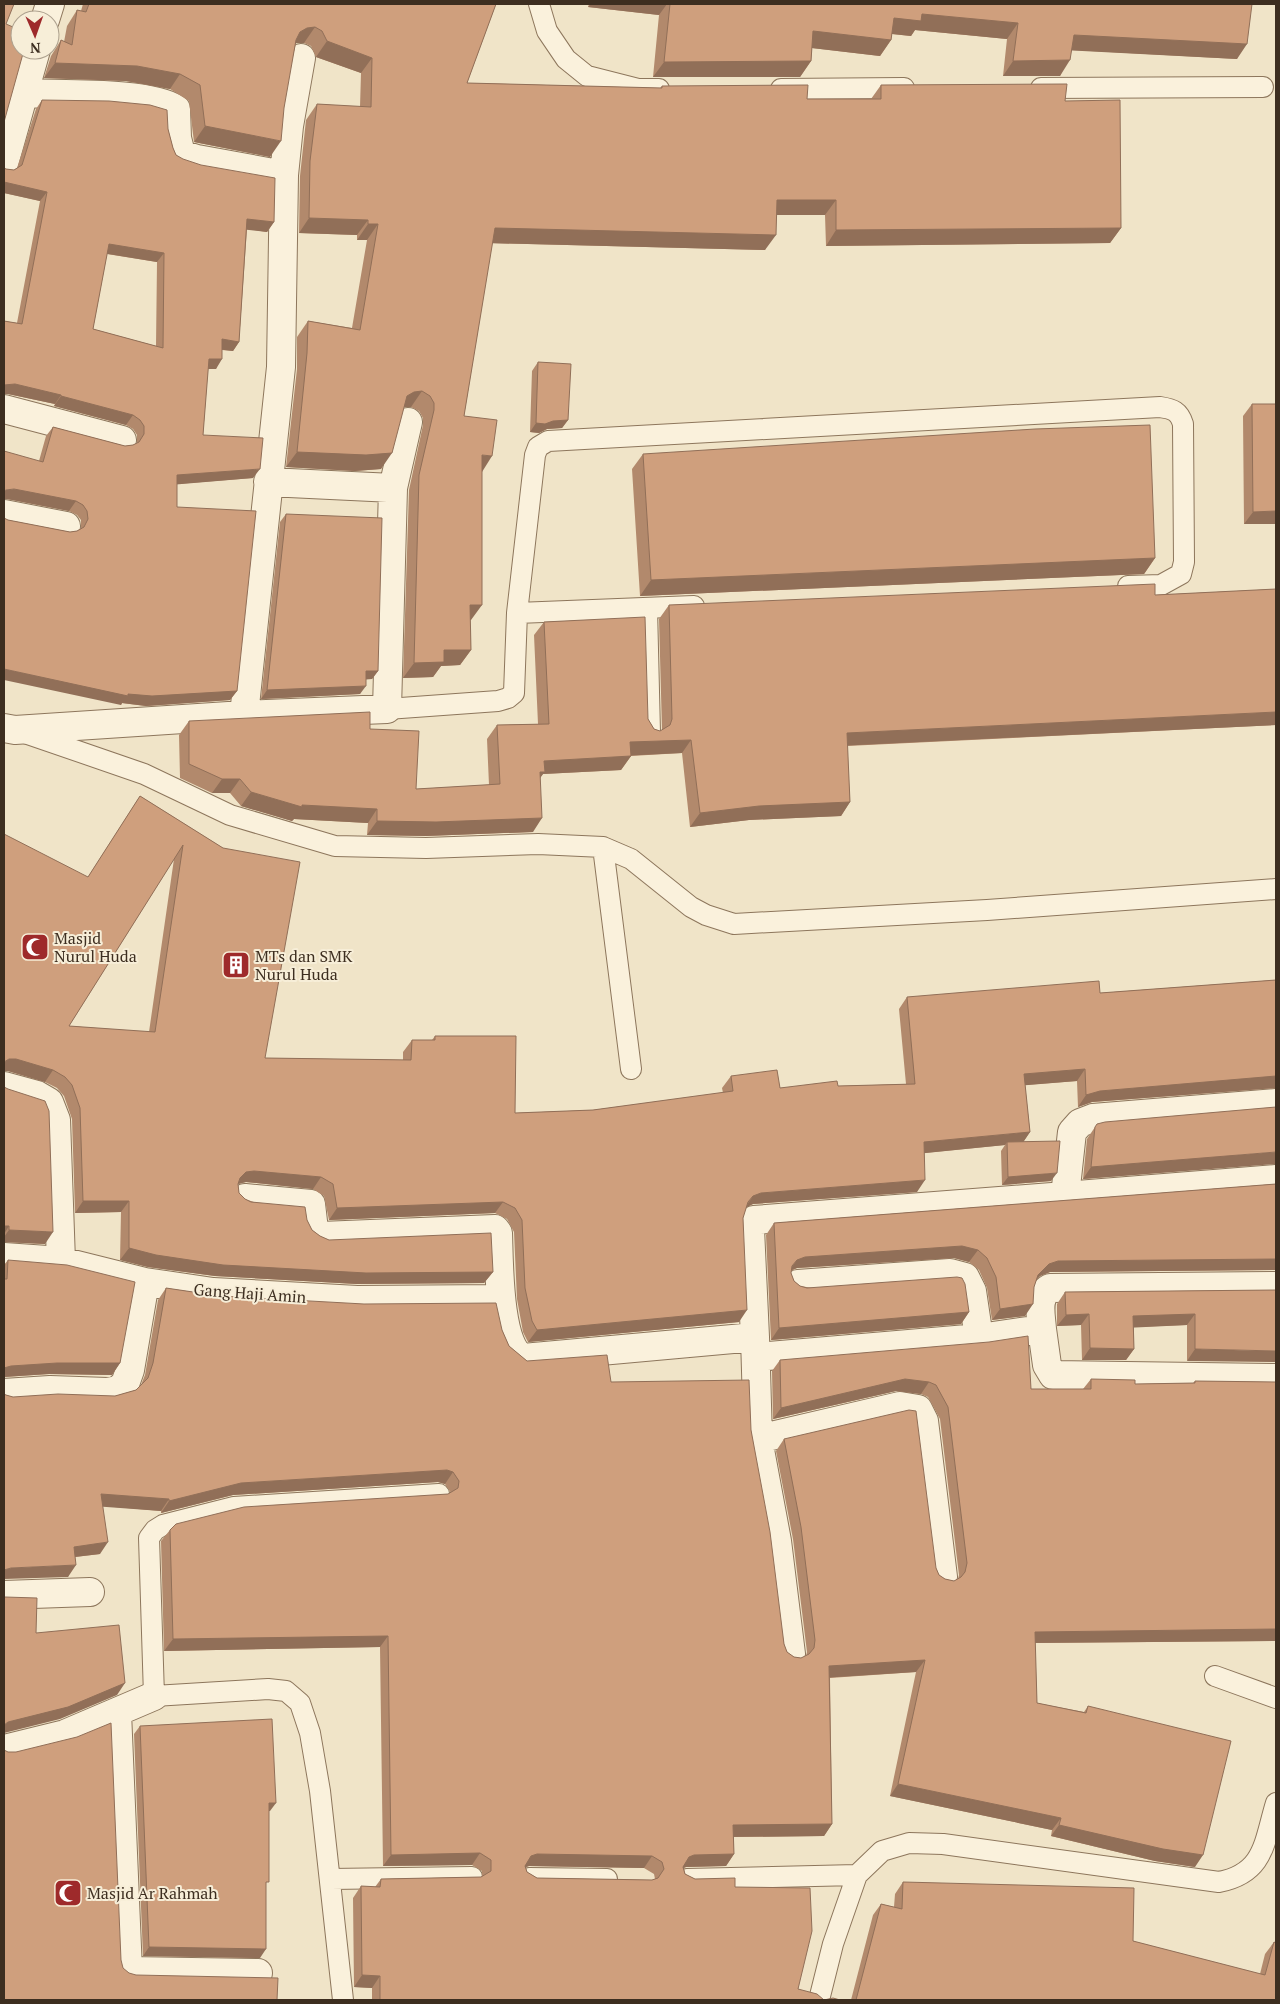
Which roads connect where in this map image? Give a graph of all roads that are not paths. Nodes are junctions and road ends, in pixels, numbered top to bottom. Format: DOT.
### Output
graph roads {
  1 [pos="539,4"];
  2 [pos="302,58"];
  3 [pos="33,60"];
  4 [pos="1263,87"];
  5 [pos="926,88"];
  6 [pos="1025,88"];
  7 [pos="678,89"];
  8 [pos="767,89"];
  9 [pos="23,93"];
  10 [pos="4,164"];
  11 [pos="284,175"];
  12 [pos="4,409"];
  13 [pos="408,422"];
  14 [pos="122,440"];
  15 [pos="268,482"];
  16 [pos="392,488"];
  17 [pos="4,514"];
  18 [pos="66,526"];
  19 [pos="1112,587"];
  20 [pos="716,605"];
  21 [pos="647,608"];
  22 [pos="516,613"];
  23 [pos="387,709"];
  24 [pos="244,715"];
  25 [pos="10,729"];
  26 [pos="650,733"];
  27 [pos="602,847"];
  28 [pos="1276,889"];
  29 [pos="631,1069"];
  30 [pos="4,1086"];
  31 [pos="1276,1103"];
  32 [pos="1276,1179"];
  33 [pos="1065,1196"];
  34 [pos="245,1198"];
  35 [pos="4,1257"];
  36 [pos="61,1261"];
  37 [pos="146,1282"];
  38 [pos="798,1284"];
  39 [pos="1276,1286"];
  40 [pos="500,1299"];
  41 [pos="1042,1329"];
  42 [pos="979,1338"];
  43 [pos="756,1347"];
  44 [pos="1276,1378"];
  45 [pos="4,1393"];
  46 [pos="758,1439"];
  47 [pos="440,1494"];
  48 [pos="943,1577"];
  49 [pos="90,1592"];
  50 [pos="4,1595"];
  51 [pos="792,1654"];
  52 [pos="1215,1676"];
  53 [pos="154,1696"];
  54 [pos="1276,1698"];
  55 [pos="117,1712"];
  56 [pos="4,1749"];
  57 [pos="1276,1803"];
  58 [pos="857,1876"];
  59 [pos="472,1877"];
  60 [pos="529,1878"];
  61 [pos="331,1879"];
  62 [pos="686,1879"];
  63 [pos="624,1880"];
  64 [pos="258,1973"];
  65 [pos="343,2000"];
  66 [pos="819,2000"];
  1 -- 7 [label="lane"];
  2 -- 11 [label="street"];
  3 -- 9 [label="street"];
  4 -- 6 [label="lane"];
  5 -- 8 [label="lane"];
  9 -- 10 [label="street"];
  9 -- 11 [label="street"];
  11 -- 15 [label="street"];
  12 -- 14 [label="street"];
  13 -- 16 [label="street"];
  15 -- 16 [label="street"];
  15 -- 24 [label="street"];
  16 -- 23 [label="street"];
  17 -- 18 [label="street"];
  19 -- 22 [label="lane"];
  20 -- 21 [label="lane"];
  21 -- 22 [label="lane"];
  21 -- 26 [label="lane"];
  22 -- 23 [label="lane"];
  23 -- 24 [label="street"];
  24 -- 25 [label="street"];
  25 -- 27 [label="lane"];
  27 -- 28 [label="lane"];
  27 -- 29 [label="lane"];
  30 -- 36 [label="street"];
  31 -- 33 [label="street"];
  32 -- 33 [label="street"];
  33 -- 43 [label="street"];
  34 -- 40 [label="street"];
  35 -- 36 [label="street, Gang Haji Amin"];
  36 -- 37 [label="street, Gang Haji Amin"];
  37 -- 40 [label="street, Gang Haji Amin"];
  37 -- 45 [label="street"];
  38 -- 42 [label="street"];
  39 -- 41 [label="street"];
  40 -- 43 [label="street"];
  41 -- 42 [label="street"];
  41 -- 44 [label="street"];
  42 -- 43 [label="street"];
  43 -- 46 [label="street"];
  46 -- 48 [label="street"];
  46 -- 51 [label="street"];
  47 -- 53 [label="lane"];
  49 -- 50 [label="street"];
  52 -- 54 [label="lane"];
  53 -- 55 [label="street"];
  53 -- 61 [label="lane"];
  55 -- 56 [label="street"];
  55 -- 64 [label="street"];
  57 -- 58 [label="lane"];
  58 -- 62 [label="lane"];
  58 -- 66 [label="lane"];
  59 -- 61 [label="lane"];
  60 -- 63 [label="lane"];
  61 -- 65 [label="lane"];
}
